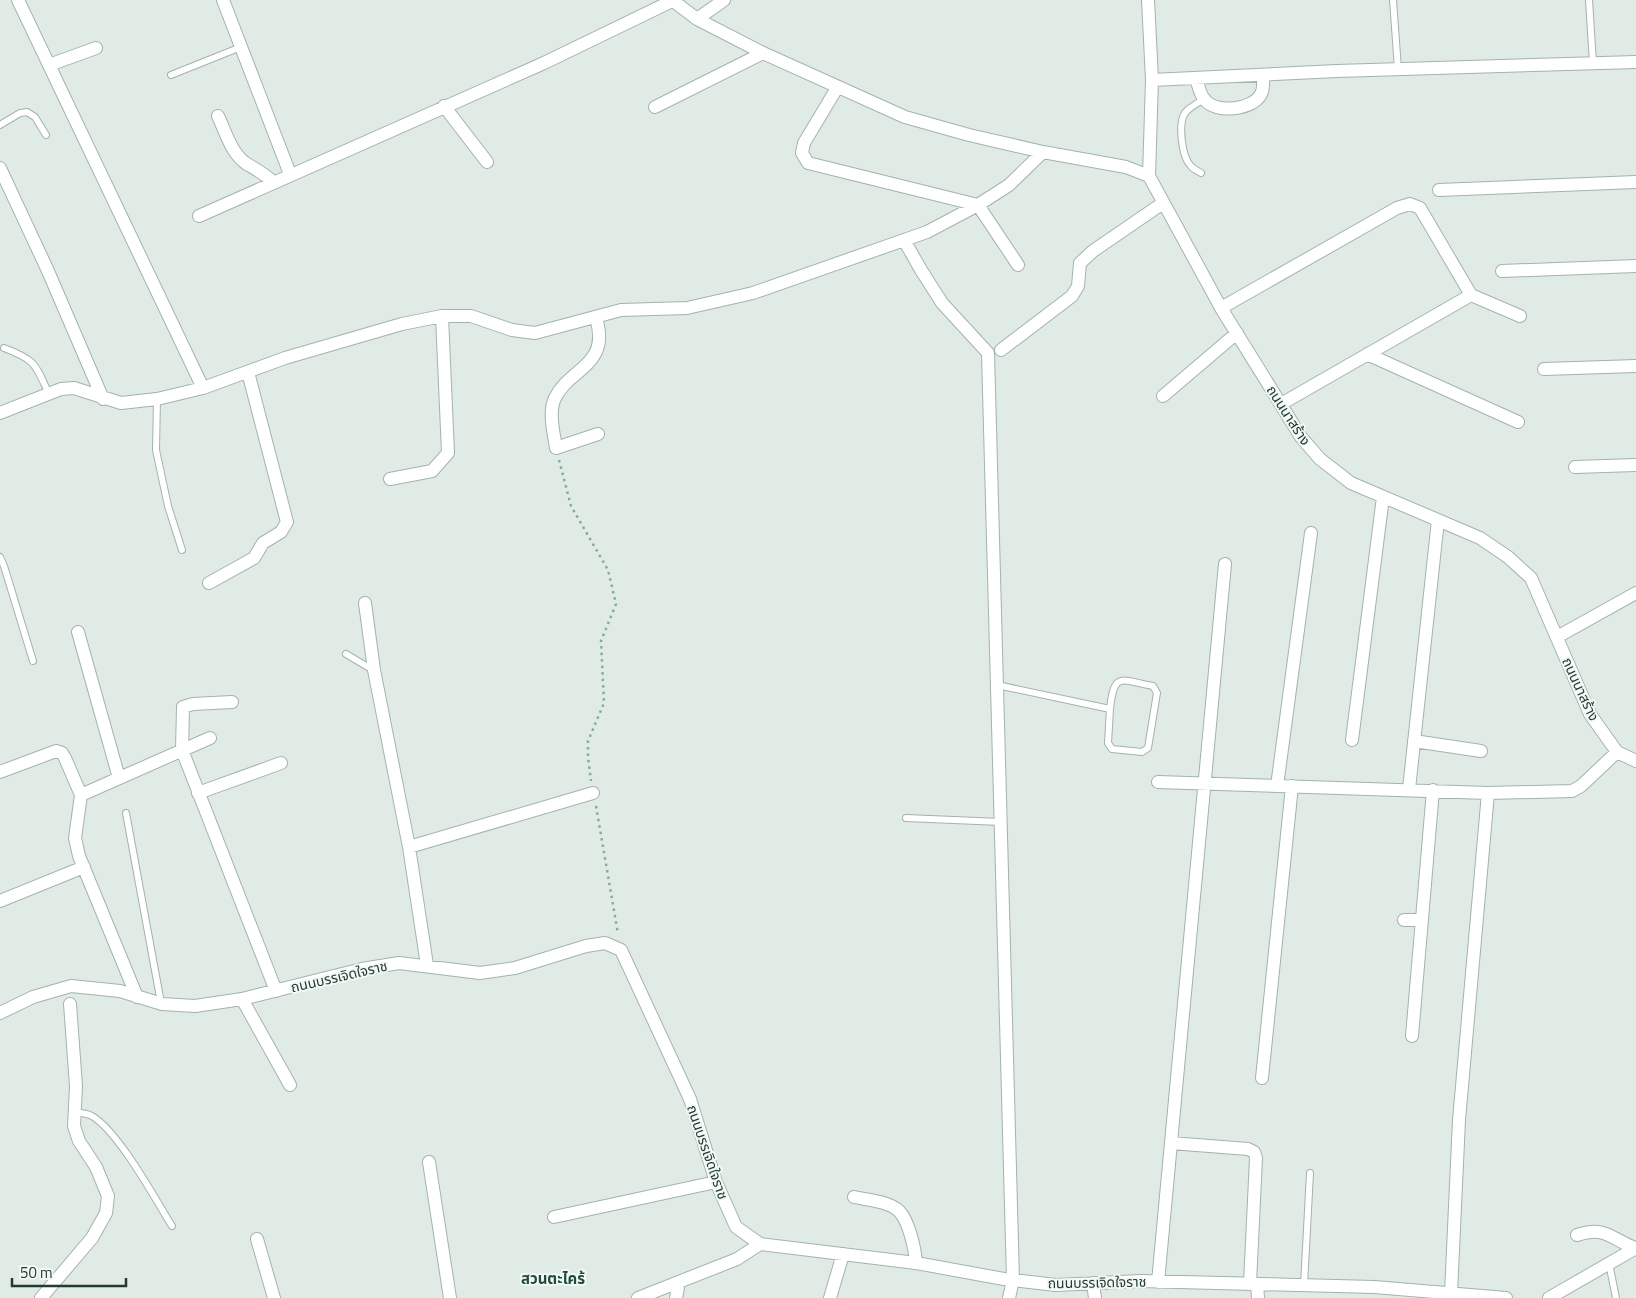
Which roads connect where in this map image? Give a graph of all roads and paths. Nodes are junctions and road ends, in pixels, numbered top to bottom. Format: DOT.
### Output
graph roads {
  1 [pos="18,0"];
  2 [pos="223,0"];
  3 [pos="672,0"];
  4 [pos="724,0"];
  5 [pos="1148,0"];
  6 [pos="1393,0"];
  7 [pos="1589,0"];
  8 [pos="697,19"];
  9 [pos="241,47"];
  10 [pos="96,48"];
  11 [pos="763,53"];
  12 [pos="1636,62"];
  13 [pos="1593,63"];
  14 [pos="48,65"];
  15 [pos="1398,69"];
  16 [pos="171,75"];
  17 [pos="1263,75"];
  18 [pos="1196,78"];
  19 [pos="1152,80"];
  20 [pos="837,88"];
  21 [pos="1204,99"];
  22 [pos="444,106"];
  23 [pos="655,106"];
  24 [pos="218,116"];
  25 [pos="0,125"];
  26 [pos="46,135"];
  27 [pos="1043,152"];
  28 [pos="488,162"];
  29 [pos="0,168"];
  30 [pos="1201,172"];
  31 [pos="290,174"];
  32 [pos="1149,176"];
  33 [pos="273,182"];
  34 [pos="1636,182"];
  35 [pos="1439,190"];
  36 [pos="1163,203"];
  37 [pos="978,205"];
  38 [pos="199,216"];
  39 [pos="904,240"];
  40 [pos="1018,265"];
  41 [pos="1636,266"];
  42 [pos="1502,271"];
  43 [pos="1471,295"];
  44 [pos="1222,308"];
  45 [pos="442,316"];
  46 [pos="1520,316"];
  47 [pos="596,318"];
  48 [pos="1237,333"];
  49 [pos="4,348"];
  50 [pos="1001,350"];
  51 [pos="1368,354"];
  52 [pos="1636,366"];
  53 [pos="1544,369"];
  54 [pos="248,372"];
  55 [pos="203,388"];
  56 [pos="49,394"];
  57 [pos="1163,396"];
  58 [pos="103,399"];
  59 [pos="157,399"];
  60 [pos="1281,404"];
  61 [pos="0,413"];
  62 [pos="1518,422"];
  63 [pos="598,434"];
  64 [pos="556,448"];
  65 [pos="1636,465"];
  66 [pos="1576,467"];
  67 [pos="390,479"];
  68 [pos="1383,497"];
  69 [pos="1438,520"];
  70 [pos="1311,533"];
  71 [pos="182,550"];
  72 [pos="0,558"];
  73 [pos="1225,564"];
  74 [pos="209,583"];
  75 [pos="1636,594"];
  76 [pos="365,603"];
  77 [pos="78,632"];
  78 [pos="1557,637"];
  79 [pos="346,654"];
  80 [pos="33,661"];
  81 [pos="374,670"];
  82 [pos="997,685"];
  83 [pos="232,702"];
  84 [pos="1110,709"];
  85 [pos="210,738"];
  86 [pos="1352,740"];
  87 [pos="1414,741"];
  88 [pos="182,750"];
  89 [pos="1481,751"];
  90 [pos="1617,752"];
  91 [pos="1636,761"];
  92 [pos="281,763"];
  93 [pos="0,772"];
  94 [pos="119,778"];
  95 [pos="1158,782"];
  96 [pos="1205,783"];
  97 [pos="1277,786"];
  98 [pos="1292,786"];
  99 [pos="1409,789"];
  100 [pos="1433,790"];
  101 [pos="1488,792"];
  102 [pos="198,793"];
  103 [pos="593,793"];
  104 [pos="81,795"];
  105 [pos="126,813"];
  106 [pos="906,818"];
  107 [pos="1001,822"];
  108 [pos="409,847"];
  109 [pos="84,867"];
  110 [pos="0,901"];
  111 [pos="1404,920"];
  112 [pos="1422,920"];
  113 [pos="621,950"];
  114 [pos="427,965"];
  115 [pos="276,991"];
  116 [pos="137,998"];
  117 [pos="242,999"];
  118 [pos="70,1004"];
  119 [pos="162,1004"];
  120 [pos="0,1013"];
  121 [pos="1412,1036"];
  122 [pos="1262,1078"];
  123 [pos="290,1085"];
  124 [pos="74,1112"];
  125 [pos="1171,1144"];
  126 [pos="430,1162"];
  127 [pos="1310,1173"];
  128 [pos="716,1182"];
  129 [pos="854,1197"];
  130 [pos="554,1217"];
  131 [pos="172,1226"];
  132 [pos="1577,1235"];
  133 [pos="257,1239"];
  134 [pos="760,1244"];
  135 [pos="1636,1248"];
  136 [pos="842,1254"];
  137 [pos="916,1263"];
  138 [pos="1608,1263"];
  139 [pos="1013,1280"];
  140 [pos="679,1282"];
  141 [pos="1158,1282"];
  142 [pos="1093,1284"];
  143 [pos="1253,1284"];
  144 [pos="1304,1285"];
  145 [pos="1374,1293"];
  146 [pos="1451,1293"];
  147 [pos="41,1298"];
  148 [pos="274,1298"];
  149 [pos="450,1298"];
  150 [pos="638,1298"];
  151 [pos="676,1298"];
  152 [pos="830,1298"];
  153 [pos="1009,1298"];
  154 [pos="1095,1298"];
  155 [pos="1258,1298"];
  156 [pos="1506,1298"];
  157 [pos="1549,1298"];
  158 [pos="1616,1298"];
  1 -- 14 [label="street"];
  2 -- 9 [label="street"];
  3 -- 8 [label="street"];
  3 -- 22 [label="street"];
  4 -- 8 [label="street"];
  5 -- 19 [label="street, ถนนนาสร้าง"];
  6 -- 15 [label="lane"];
  7 -- 13 [label="lane"];
  8 -- 11 [label="street"];
  9 -- 16 [label="lane"];
  9 -- 31 [label="street"];
  10 -- 14 [label="street"];
  11 -- 20 [label="street"];
  11 -- 23 [label="street"];
  12 -- 13 [label="street"];
  13 -- 15 [label="street"];
  14 -- 55 [label="street"];
  15 -- 17 [label="street"];
  17 -- 18 [label="street"];
  17 -- 21 [label="street"];
  18 -- 19 [label="street"];
  18 -- 21 [label="street"];
  19 -- 32 [label="street, ถนนนาสร้าง"];
  20 -- 27 [label="street"];
  20 -- 37 [label="street"];
  21 -- 30 [label="lane"];
  22 -- 28 [label="street"];
  22 -- 31 [label="street"];
  24 -- 33 [label="street"];
  25 -- 26 [label="lane"];
  27 -- 32 [label="street"];
  27 -- 37 [label="street"];
  29 -- 58 [label="street"];
  31 -- 33 [label="street"];
  32 -- 36 [label="street, ถนนนาสร้าง"];
  33 -- 38 [label="street"];
  34 -- 35 [label="street"];
  36 -- 44 [label="street, ถนนนาสร้าง"];
  36 -- 50 [label="street"];
  37 -- 39 [label="street"];
  37 -- 40 [label="street"];
  39 -- 47 [label="street"];
  39 -- 82 [label="street"];
  41 -- 42 [label="street"];
  43 -- 44 [label="street"];
  43 -- 46 [label="street"];
  43 -- 51 [label="street"];
  44 -- 48 [label="street, ถนนนาสร้าง"];
  45 -- 47 [label="street"];
  45 -- 54 [label="street"];
  45 -- 67 [label="street"];
  47 -- 64 [label="street"];
  48 -- 57 [label="street"];
  48 -- 60 [label="street, ถนนนาสร้าง"];
  49 -- 56 [label="lane"];
  51 -- 60 [label="street"];
  51 -- 62 [label="street"];
  52 -- 53 [label="street"];
  54 -- 55 [label="street"];
  54 -- 74 [label="street"];
  55 -- 59 [label="street"];
  56 -- 58 [label="street"];
  56 -- 61 [label="street"];
  58 -- 59 [label="street"];
  59 -- 71 [label="lane"];
  60 -- 68 [label="street, ถนนนาสร้าง"];
  63 -- 64 [label="street"];
  64 -- 103 [label="path"];
  65 -- 66 [label="street"];
  68 -- 69 [label="street, ถนนนาสร้าง"];
  68 -- 86 [label="street"];
  69 -- 78 [label="street, ถนนนาสร้าง"];
  69 -- 87 [label="street"];
  70 -- 97 [label="street"];
  72 -- 80 [label="lane"];
  73 -- 96 [label="street"];
  75 -- 78 [label="street"];
  76 -- 81 [label="street"];
  77 -- 94 [label="street"];
  78 -- 90 [label="street, ถนนนาสร้าง"];
  79 -- 81 [label="lane"];
  81 -- 108 [label="street"];
  82 -- 84 [label="lane"];
  82 -- 107 [label="street"];
  83 -- 88 [label="street"];
  84 -- 84 [label="lane"];
  85 -- 88 [label="street"];
  87 -- 89 [label="street"];
  87 -- 99 [label="street"];
  88 -- 94 [label="street"];
  88 -- 102 [label="street"];
  90 -- 91 [label="street, ถนนนาสร้าง"];
  90 -- 101 [label="street"];
  92 -- 102 [label="street"];
  93 -- 104 [label="street"];
  94 -- 104 [label="street"];
  95 -- 96 [label="street"];
  96 -- 97 [label="street"];
  96 -- 125 [label="street"];
  97 -- 98 [label="street"];
  98 -- 99 [label="street"];
  98 -- 122 [label="street"];
  99 -- 100 [label="street"];
  100 -- 101 [label="street"];
  100 -- 112 [label="street"];
  101 -- 146 [label="street"];
  102 -- 115 [label="street"];
  103 -- 108 [label="street"];
  103 -- 113 [label="path"];
  104 -- 109 [label="street"];
  105 -- 119 [label="lane"];
  106 -- 107 [label="lane"];
  107 -- 139 [label="street"];
  108 -- 114 [label="street"];
  109 -- 110 [label="street"];
  109 -- 116 [label="street"];
  111 -- 112 [label="street"];
  112 -- 121 [label="street"];
  113 -- 114 [label="street, ถนนบรรเจิดใจราช"];
  113 -- 128 [label="street, ถนนบรรเจิดใจราช"];
  114 -- 115 [label="street, ถนนบรรเจิดใจราช"];
  115 -- 117 [label="street, ถนนบรรเจิดใจราช"];
  116 -- 119 [label="street, ถนนบรรเจิดใจราช"];
  116 -- 120 [label="street, ถนนบรรเจิดใจราช"];
  117 -- 119 [label="street, ถนนบรรเจิดใจราช"];
  117 -- 123 [label="street"];
  118 -- 124 [label="street"];
  124 -- 131 [label="lane"];
  124 -- 147 [label="street"];
  125 -- 141 [label="street"];
  125 -- 143 [label="street"];
  126 -- 149 [label="street"];
  127 -- 144 [label="lane"];
  128 -- 130 [label="street"];
  128 -- 134 [label="street, ถนนบรรเจิดใจราช"];
  129 -- 137 [label="street"];
  132 -- 135 [label="street"];
  133 -- 148 [label="street"];
  134 -- 136 [label="street, ถนนบรรเจิดใจราช"];
  134 -- 140 [label="street"];
  135 -- 138 [label="street"];
  136 -- 137 [label="street, ถนนบรรเจิดใจราช"];
  136 -- 152 [label="street"];
  137 -- 139 [label="street, ถนนบรรเจิดใจราช"];
  138 -- 157 [label="street"];
  138 -- 158 [label="lane"];
  139 -- 142 [label="street, ถนนบรรเจิดใจราช"];
  139 -- 153 [label="street"];
  140 -- 150 [label="street"];
  140 -- 151 [label="street"];
  141 -- 142 [label="street, ถนนบรรเจิดใจราช"];
  141 -- 143 [label="street, ถนนบรรเจิดใจราช"];
  142 -- 154 [label="street"];
  143 -- 144 [label="street, ถนนบรรเจิดใจราช"];
  143 -- 155 [label="street"];
  144 -- 145 [label="street, ถนนบรรเจิดใจราช"];
  145 -- 146 [label="street, ถนนบรรเจิดใจราช"];
  146 -- 156 [label="street, ถนนบรรเจิดใจราช"];
}
